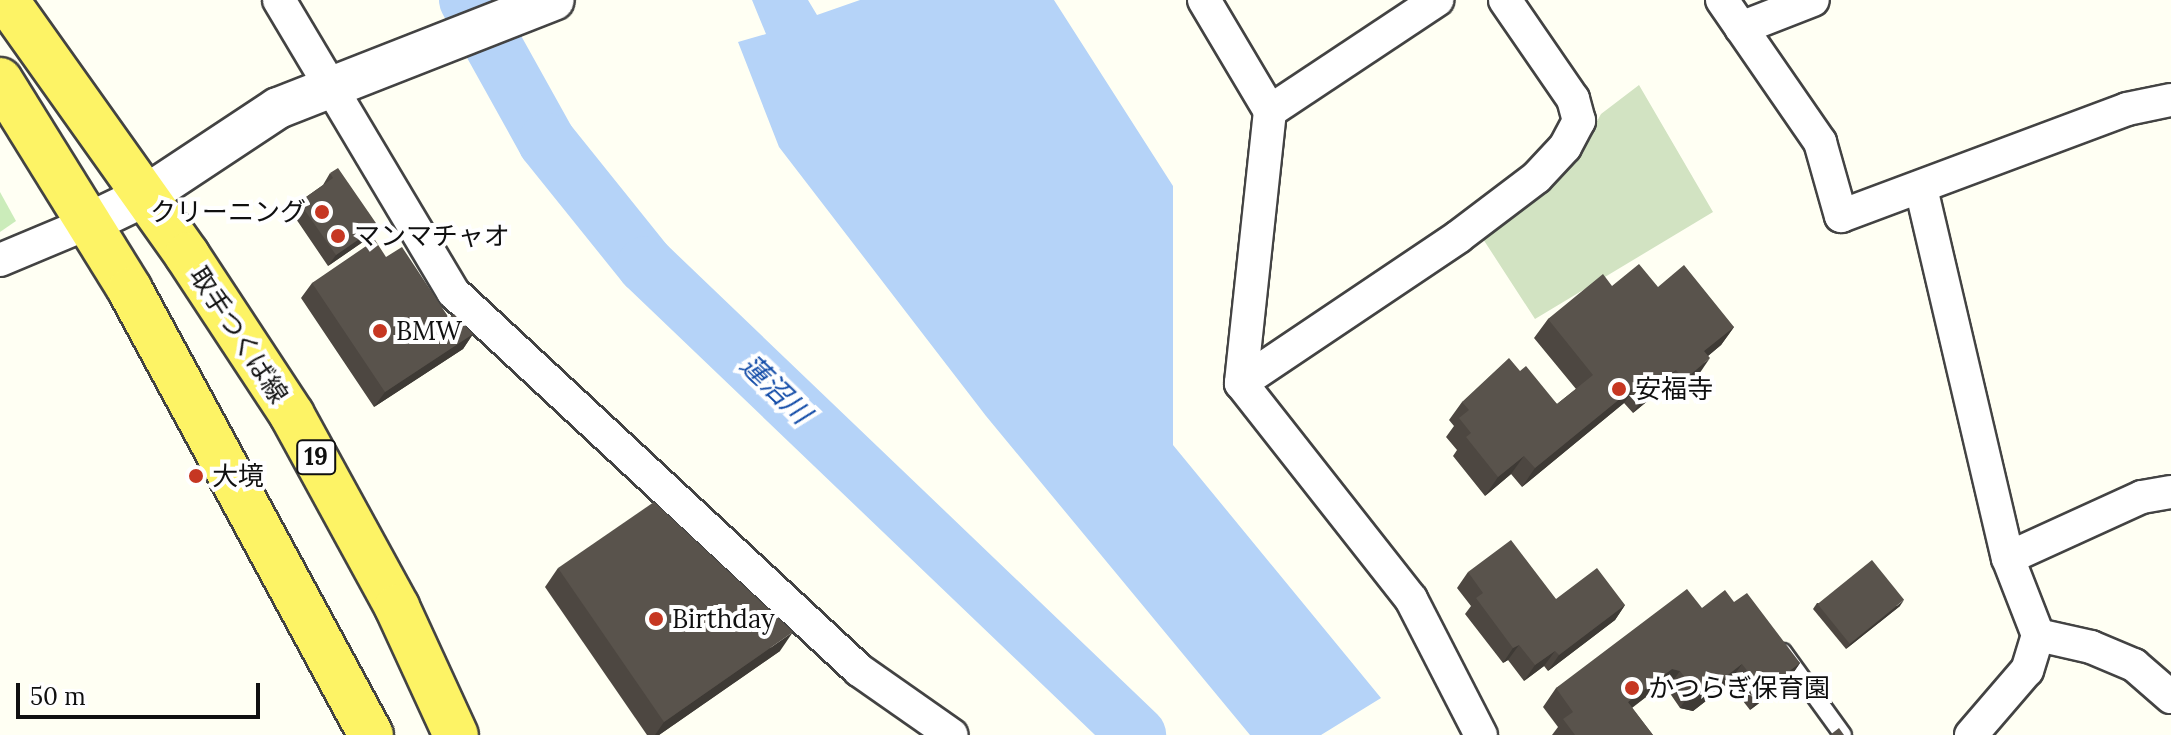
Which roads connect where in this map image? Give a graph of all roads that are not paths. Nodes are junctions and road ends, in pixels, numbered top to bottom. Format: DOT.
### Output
graph roads {
  1 [pos="6,0"];
  2 [pos="279,0"];
  3 [pos="1204,0"];
  4 [pos="1437,0"];
  5 [pos="1505,0"];
  6 [pos="1722,0"];
  7 [pos="1813,0"];
  8 [pos="549,2"];
  9 [pos="1741,28"];
  10 [pos="0,80"];
  11 [pos="326,87"];
  12 [pos="2171,100"];
  13 [pos="1270,111"];
  14 [pos="1921,188"];
  15 [pos="145,196"];
  16 [pos="91,222"];
  17 [pos="0,260"];
  18 [pos="1241,383"];
  19 [pos="2171,492"];
  20 [pos="2008,558"];
  21 [pos="2038,635"];
  22 [pos="1773,638"];
  23 [pos="2171,697"];
  24 [pos="371,735"];
  25 [pos="456,735"];
  26 [pos="952,735"];
  27 [pos="1481,735"];
  28 [pos="1843,735"];
  29 [pos="1971,735"];
  1 -- 15 [label="main road, 取手つくば線 / 19"];
  2 -- 11 [label="street"];
  3 -- 13 [label="street"];
  4 -- 13 [label="street"];
  5 -- 18 [label="street"];
  6 -- 9 [label="street"];
  7 -- 9 [label="street"];
  8 -- 11 [label="street"];
  9 -- 14 [label="street"];
  10 -- 16 [label="main road"];
  11 -- 15 [label="street"];
  11 -- 26 [label="street"];
  12 -- 14 [label="street"];
  13 -- 18 [label="street"];
  14 -- 20 [label="street"];
  15 -- 16 [label="street"];
  15 -- 25 [label="main road, 取手つくば線 / 19"];
  16 -- 17 [label="street"];
  16 -- 24 [label="main road"];
  18 -- 27 [label="street"];
  19 -- 20 [label="street"];
  20 -- 21 [label="street"];
  21 -- 23 [label="street"];
  21 -- 29 [label="street"];
  22 -- 28 [label="lane"];
}
